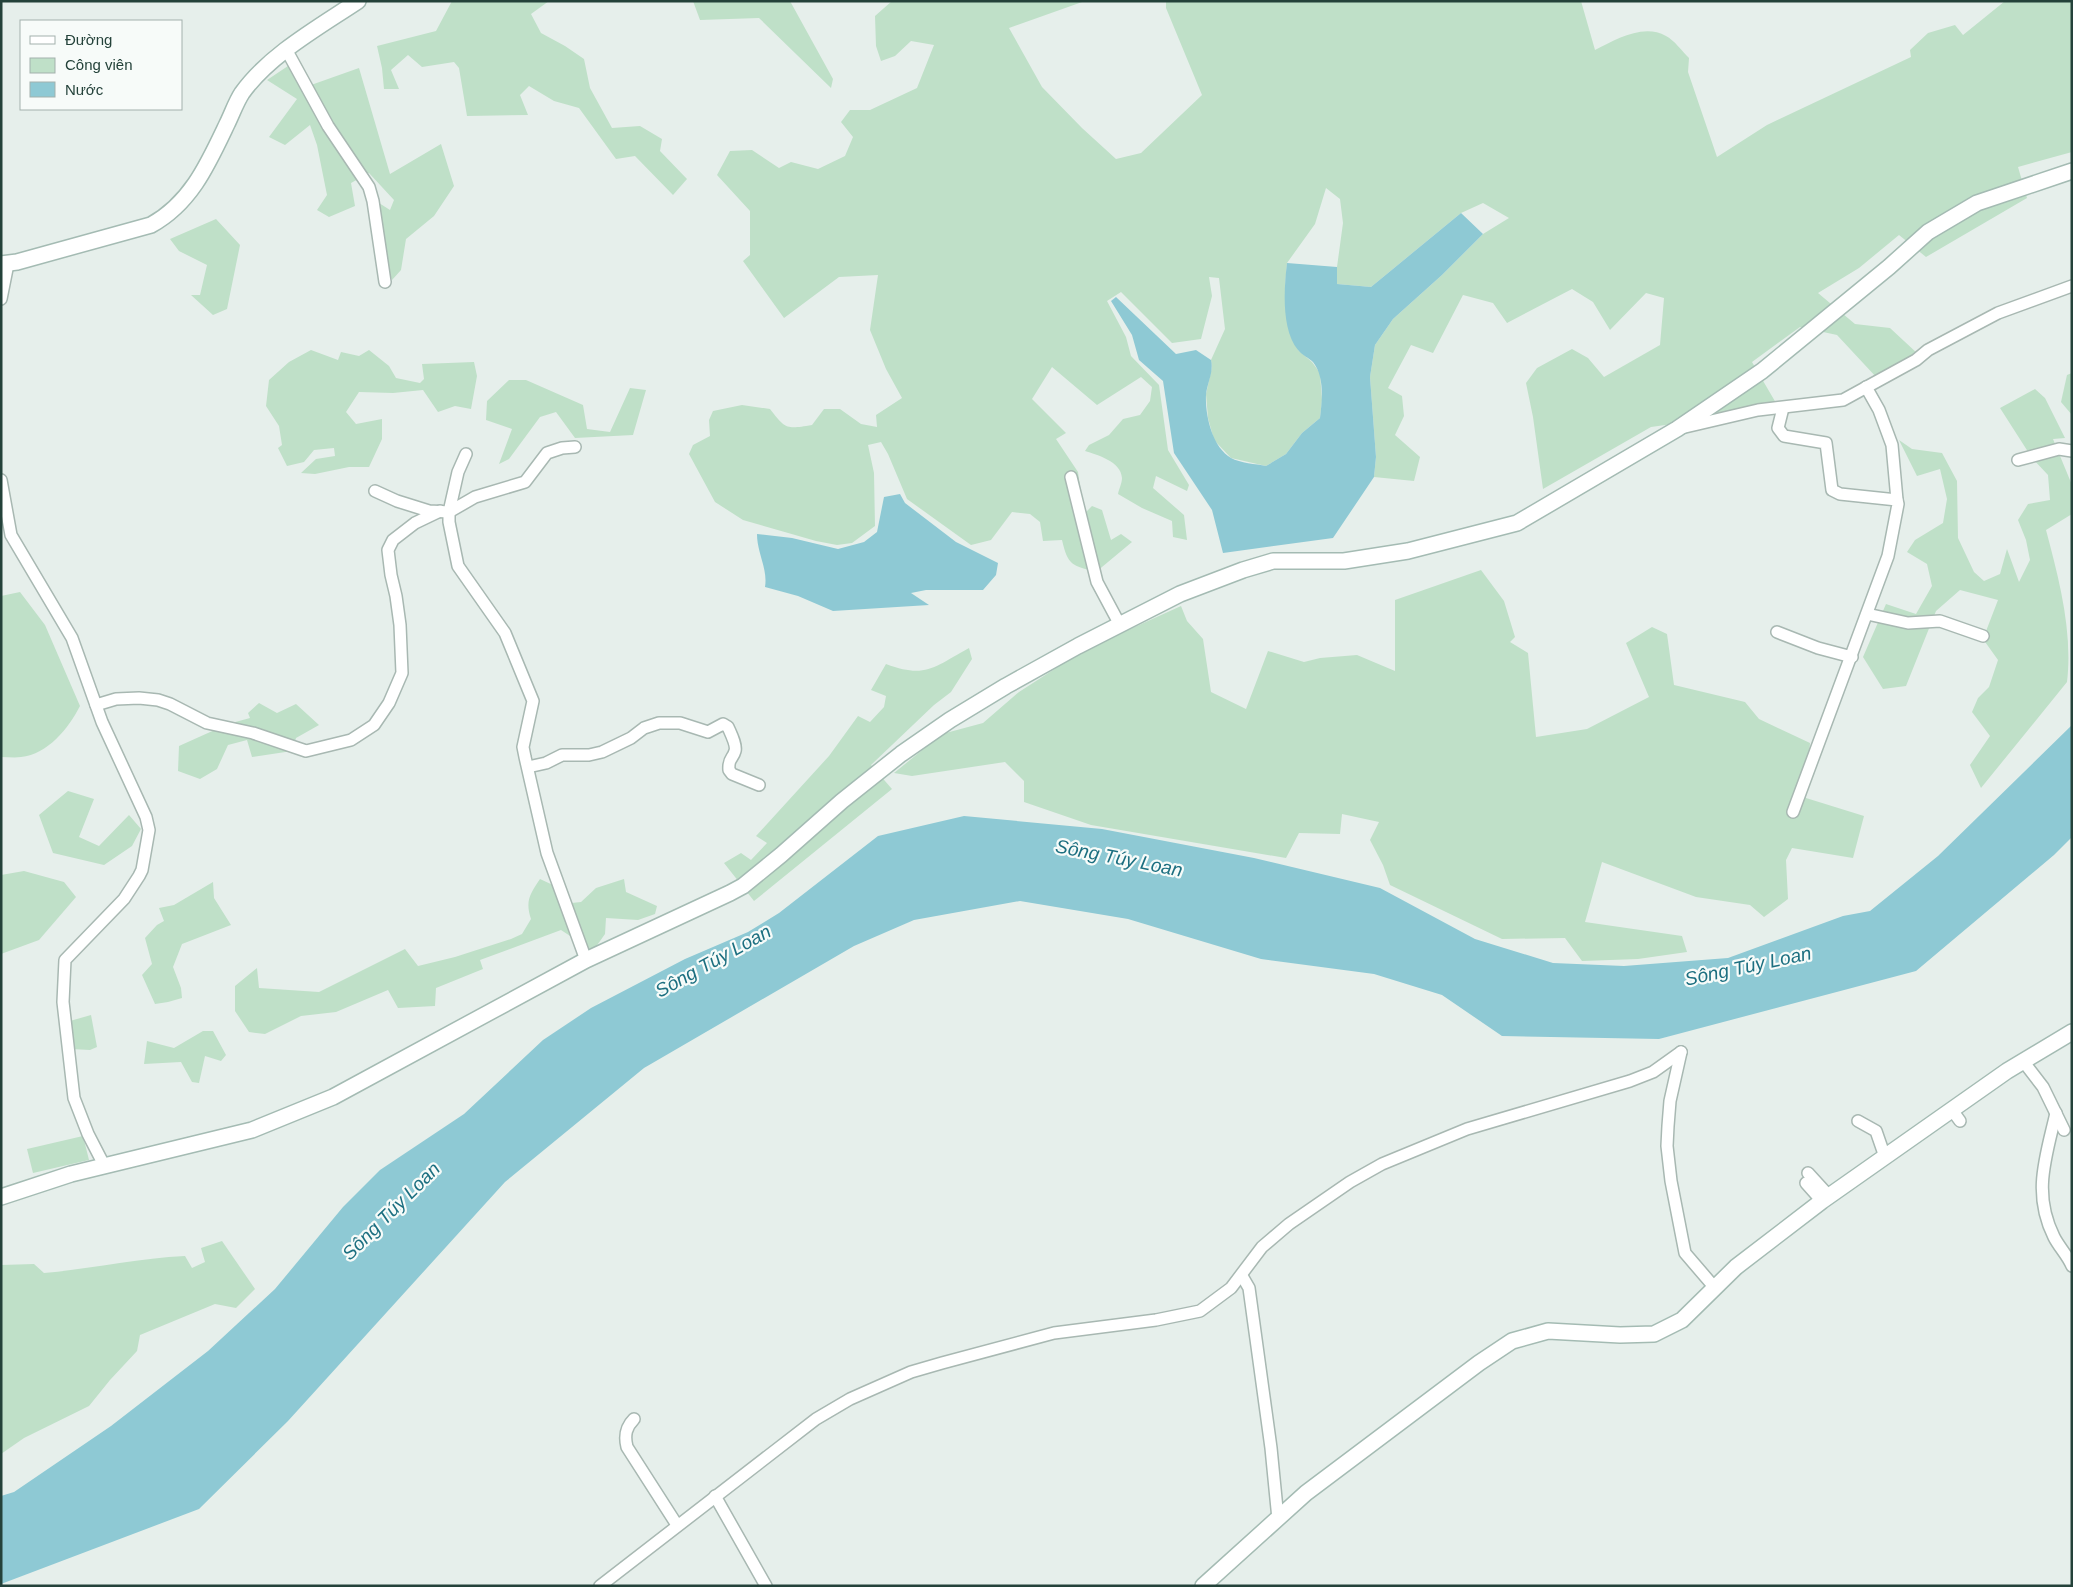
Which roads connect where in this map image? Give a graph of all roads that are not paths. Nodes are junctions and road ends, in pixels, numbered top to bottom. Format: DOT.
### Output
graph roads {
  1 [pos="358,1"];
  2 [pos="287,51"];
  3 [pos="2072,171"];
  4 [pos="5,264"];
  5 [pos="385,282"];
  6 [pos="2072,286"];
  7 [pos="1,299"];
  8 [pos="1866,387"];
  9 [pos="1783,408"];
  10 [pos="1677,429"];
  11 [pos="575,447"];
  12 [pos="2072,451"];
  13 [pos="466,454"];
  14 [pos="2018,460"];
  15 [pos="1071,477"];
  16 [pos="1,480"];
  17 [pos="375,491"];
  18 [pos="1897,500"];
  19 [pos="444,512"];
  20 [pos="1867,614"];
  21 [pos="1120,624"];
  22 [pos="1777,632"];
  23 [pos="1983,636"];
  24 [pos="1852,656"];
  25 [pos="96,705"];
  26 [pos="528,767"];
  27 [pos="759,786"];
  28 [pos="1793,812"];
  29 [pos="586,960"];
  30 [pos="2072,1032"];
  31 [pos="2023,1061"];
  32 [pos="2056,1113"];
  33 [pos="1858,1121"];
  34 [pos="2064,1130"];
  35 [pos="1885,1157"];
  36 [pos="104,1166"];
  37 [pos="1807,1178"];
  38 [pos="1,1196"];
  39 [pos="1825,1199"];
  40 [pos="2072,1266"];
  41 [pos="1242,1276"];
  42 [pos="1715,1288"];
  43 [pos="634,1419"];
  44 [pos="715,1496"];
  45 [pos="1278,1519"];
  46 [pos="677,1525"];
  47 [pos="600,1586"];
  48 [pos="766,1586"];
  49 [pos="1203,1586"];
  1 -- 2 [label="street"];
  2 -- 4 [label="street"];
  2 -- 5 [label="street"];
  3 -- 10 [label="street"];
  4 -- 7 [label="street"];
  6 -- 8 [label="street"];
  8 -- 9 [label="street"];
  8 -- 18 [label="street"];
  9 -- 10 [label="street"];
  9 -- 18 [label="street"];
  10 -- 21 [label="street"];
  11 -- 19 [label="street"];
  12 -- 14 [label="street"];
  13 -- 19 [label="street"];
  15 -- 21 [label="street"];
  16 -- 25 [label="street"];
  17 -- 19 [label="street"];
  18 -- 20 [label="street"];
  19 -- 25 [label="street"];
  19 -- 26 [label="street"];
  20 -- 23 [label="street"];
  20 -- 24 [label="street"];
  21 -- 29 [label="street"];
  22 -- 24 [label="street"];
  24 -- 28 [label="street"];
  25 -- 36 [label="street"];
  26 -- 27 [label="street"];
  26 -- 29 [label="street"];
  29 -- 36 [label="street"];
  30 -- 31 [label="street"];
  31 -- 32 [label="street"];
  31 -- 35 [label="street"];
  32 -- 34 [label="street"];
  32 -- 40 [label="street"];
  33 -- 35 [label="street"];
  35 -- 39 [label="street"];
  36 -- 38 [label="street"];
  37 -- 39 [label="street"];
  39 -- 42 [label="street"];
  41 -- 42 [label="street"];
  41 -- 44 [label="street"];
  41 -- 45 [label="street"];
  42 -- 45 [label="street"];
  43 -- 46 [label="street"];
  44 -- 46 [label="street"];
  44 -- 48 [label="street"];
  45 -- 49 [label="street"];
  46 -- 47 [label="street"];
}
